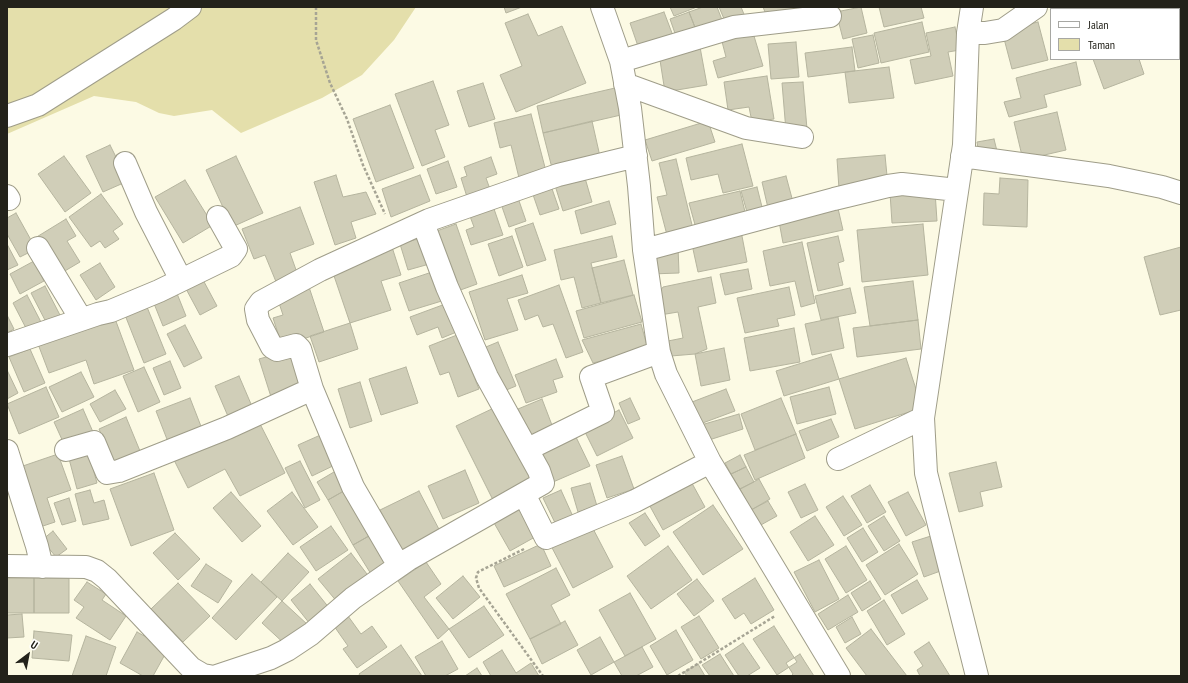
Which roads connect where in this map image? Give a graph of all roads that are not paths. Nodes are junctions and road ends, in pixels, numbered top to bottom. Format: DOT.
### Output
graph roads {
  1 [pos="190,7"];
  2 [pos="602,7"];
  3 [pos="972,7"];
  4 [pos="1036,7"];
  5 [pos="830,16"];
  6 [pos="968,33"];
  7 [pos="621,61"];
  8 [pos="627,91"];
  9 [pos="7,116"];
  10 [pos="802,137"];
  11 [pos="636,156"];
  12 [pos="962,156"];
  13 [pos="126,163"];
  14 [pos="957,190"];
  15 [pos="1181,193"];
  16 [pos="218,217"];
  17 [pos="423,223"];
  18 [pos="38,248"];
  19 [pos="644,250"];
  20 [pos="180,280"];
  21 [pos="81,320"];
  22 [pos="7,345"];
  23 [pos="658,352"];
  24 [pos="312,389"];
  25 [pos="923,418"];
  26 [pos="528,449"];
  27 [pos="66,450"];
  28 [pos="7,451"];
  29 [pos="838,459"];
  30 [pos="710,462"];
  31 [pos="524,494"];
  32 [pos="7,566"];
  33 [pos="399,566"];
  34 [pos="42,567"];
  35 [pos="209,676"];
  36 [pos="217,676"];
  37 [pos="839,676"];
  38 [pos="977,676"];
  1 -- 9 [label="street"];
  2 -- 7 [label="street"];
  3 -- 6 [label="street"];
  4 -- 6 [label="street"];
  5 -- 7 [label="street"];
  6 -- 12 [label="street"];
  7 -- 8 [label="street"];
  8 -- 10 [label="street"];
  8 -- 11 [label="street"];
  11 -- 17 [label="street"];
  11 -- 19 [label="street"];
  12 -- 14 [label="street"];
  12 -- 15 [label="street"];
  13 -- 20 [label="street"];
  14 -- 19 [label="street"];
  14 -- 25 [label="street"];
  16 -- 20 [label="street"];
  17 -- 24 [label="street"];
  17 -- 26 [label="street"];
  18 -- 21 [label="street"];
  19 -- 23 [label="street"];
  20 -- 21 [label="street"];
  21 -- 22 [label="street"];
  23 -- 26 [label="street"];
  23 -- 30 [label="street"];
  24 -- 27 [label="street"];
  24 -- 33 [label="street"];
  25 -- 29 [label="street"];
  25 -- 38 [label="street"];
  26 -- 31 [label="street"];
  28 -- 34 [label="street"];
  30 -- 31 [label="street"];
  30 -- 37 [label="street"];
  31 -- 33 [label="street"];
  32 -- 34 [label="street"];
  33 -- 36 [label="street"];
  34 -- 35 [label="street"];
}
